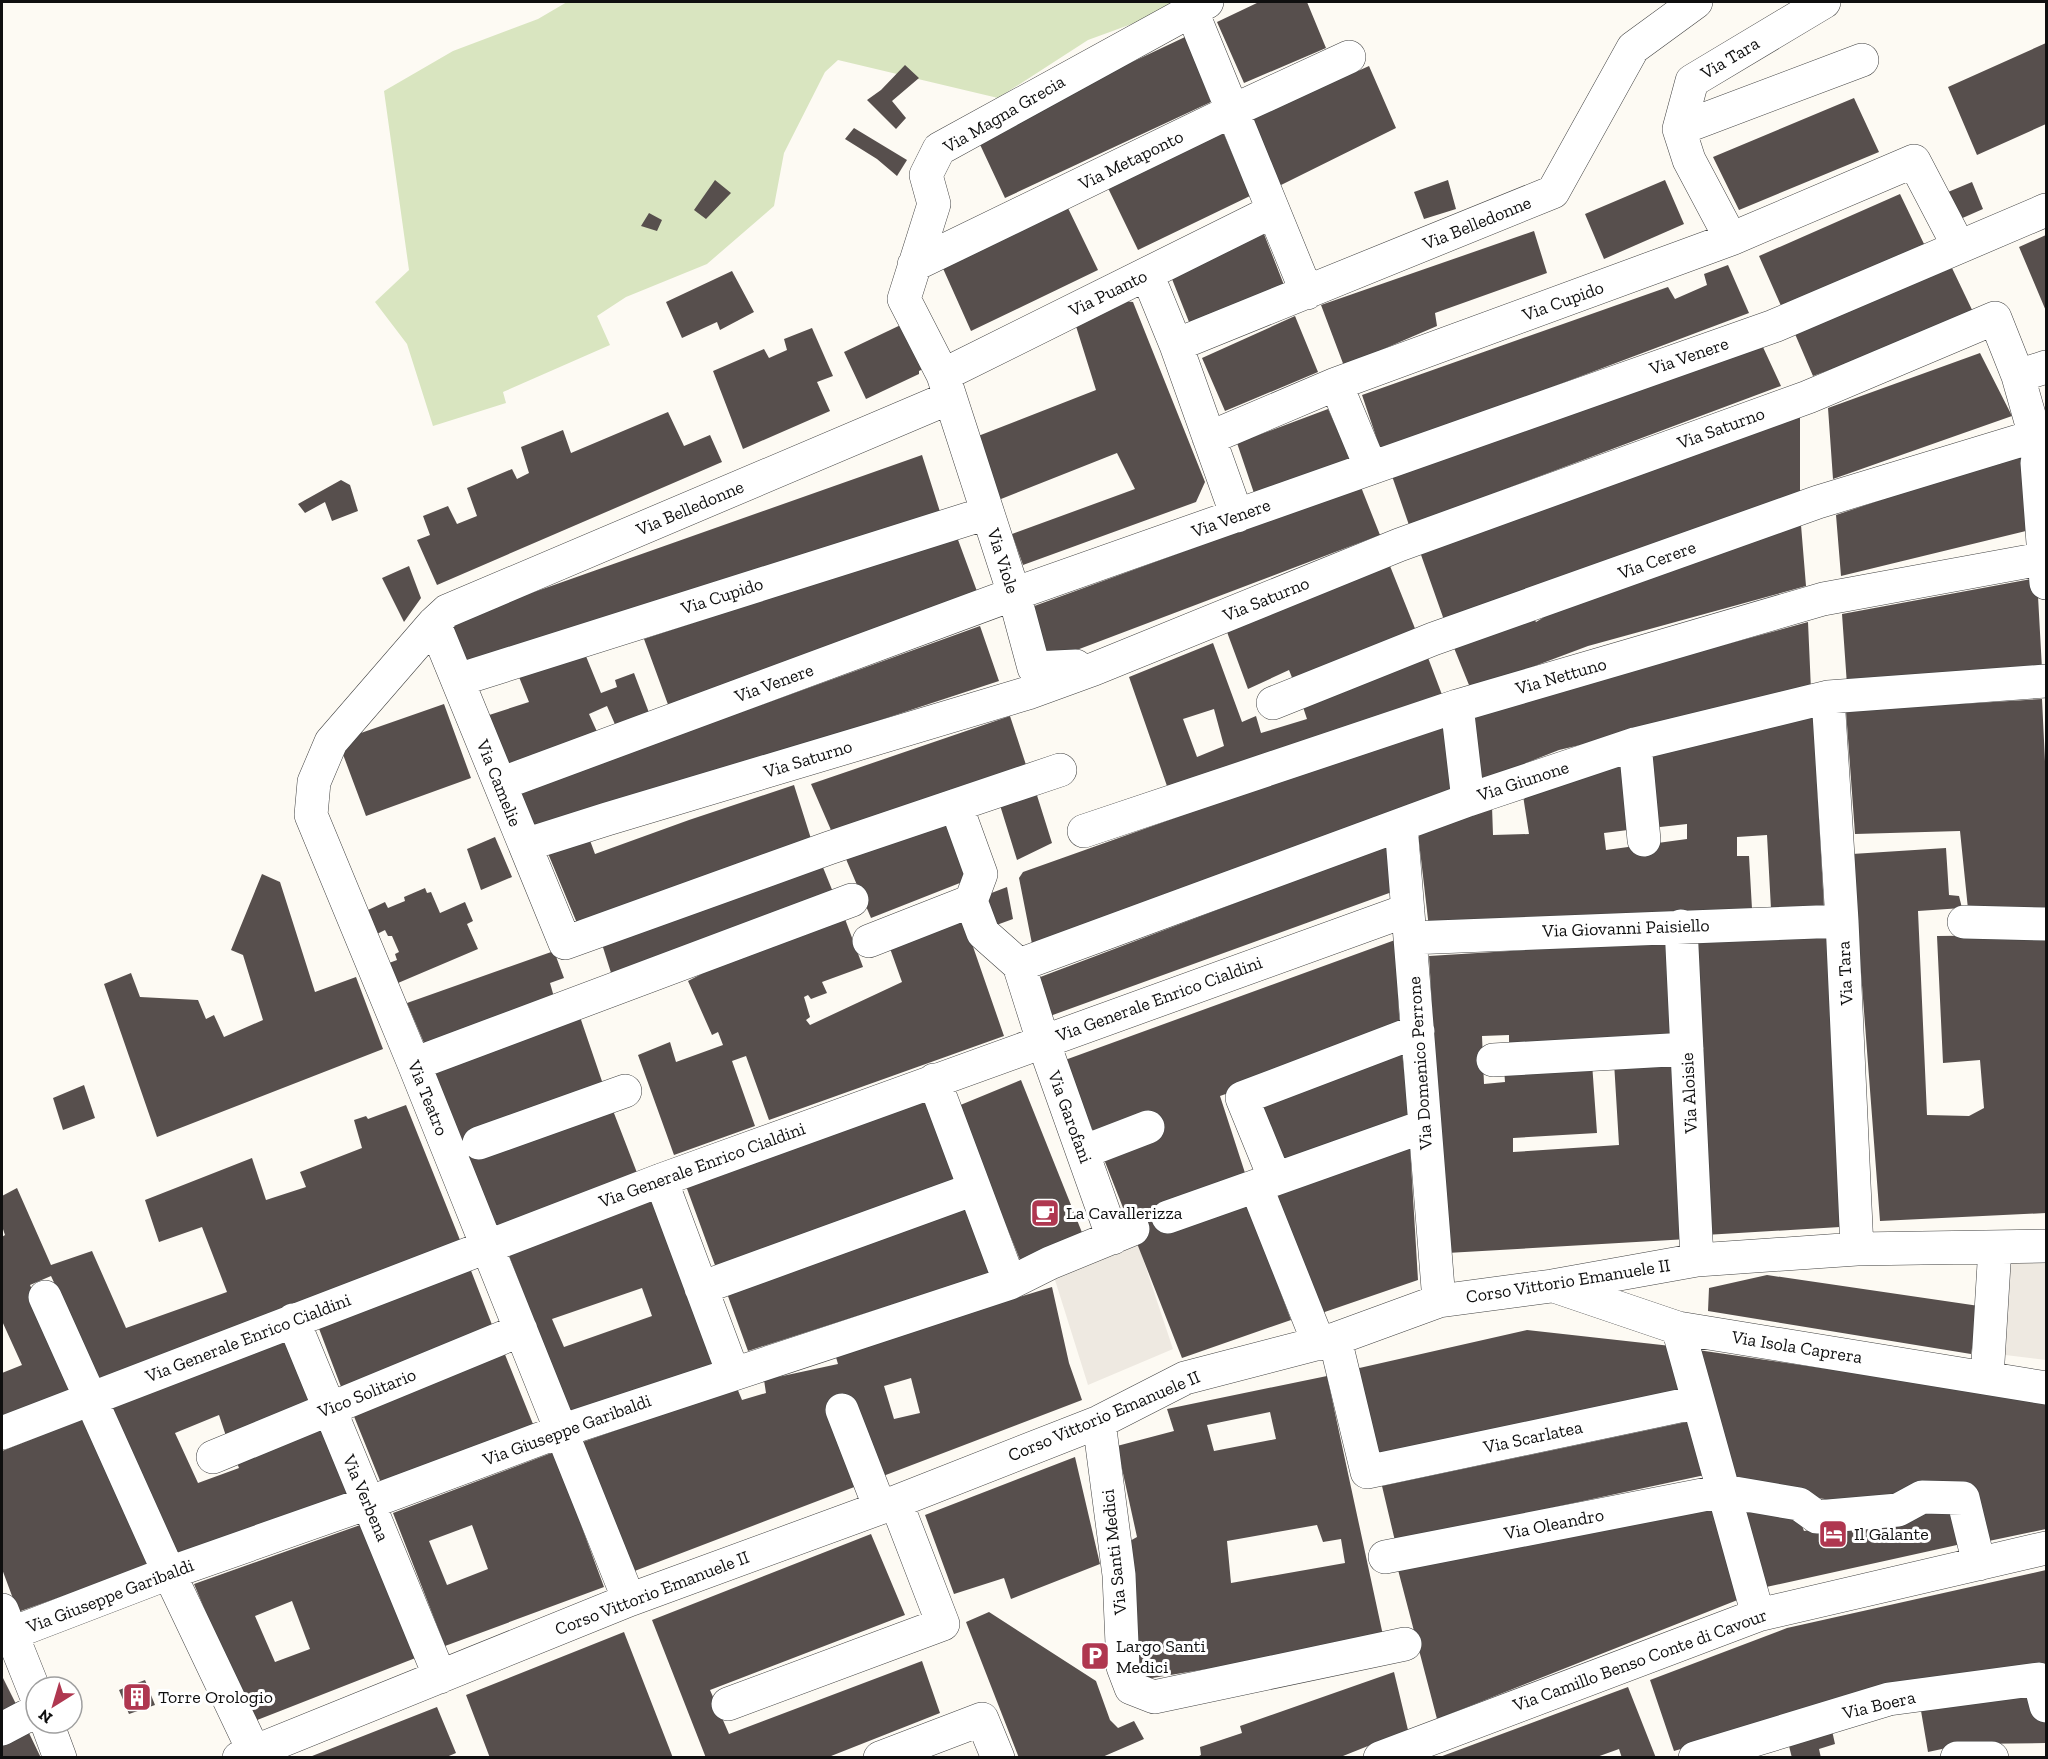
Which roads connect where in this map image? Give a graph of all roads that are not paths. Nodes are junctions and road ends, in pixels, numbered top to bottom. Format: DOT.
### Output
graph roads {
  1 [pos="1696,2"];
  2 [pos="1824,2"];
  3 [pos="1196,4"];
  4 [pos="1349,57"];
  5 [pos="1862,60"];
  6 [pos="1232,111"];
  7 [pos="1679,129"];
  8 [pos="2046,210"];
  9 [pos="1274,212"];
  10 [pos="1731,240"];
  11 [pos="1959,247"];
  12 [pos="914,265"];
  13 [pos="1147,274"];
  14 [pos="1306,293"];
  15 [pos="1176,345"];
  16 [pos="2032,372"];
  17 [pos="1336,384"];
  18 [pos="946,386"];
  19 [pos="1209,438"];
  20 [pos="2039,445"];
  21 [pos="1371,468"];
  22 [pos="987,513"];
  23 [pos="1238,516"];
  24 [pos="2046,566"];
  25 [pos="1014,594"];
  26 [pos="434,622"];
  27 [pos="1095,669"];
  28 [pos="458,680"];
  29 [pos="2046,681"];
  30 [pos="1828,697"];
  31 [pos="1274,703"];
  32 [pos="1457,706"];
  33 [pos="1635,744"];
  34 [pos="1060,770"];
  35 [pos="500,784"];
  36 [pos="1468,800"];
  37 [pos="956,805"];
  38 [pos="1401,825"];
  39 [pos="1084,831"];
  40 [pos="1644,840"];
  41 [pos="525,845"];
  42 [pos="852,900"];
  43 [pos="971,901"];
  44 [pos="1842,921"];
  45 [pos="1964,922"];
  46 [pos="1409,924"];
  47 [pos="2046,924"];
  48 [pos="1682,926"];
  49 [pos="869,941"];
  50 [pos="1019,965"];
  51 [pos="1418,1031"];
  52 [pos="1043,1041"];
  53 [pos="1687,1049"];
  54 [pos="1493,1059"];
  55 [pos="414,1064"];
  56 [pos="934,1080"];
  57 [pos="625,1091"];
  58 [pos="1148,1126"];
  59 [pos="1425,1126"];
  60 [pos="479,1143"];
  61 [pos="1083,1152"];
  62 [pos="661,1180"];
  63 [pos="1266,1183"];
  64 [pos="974,1189"];
  65 [pos="1168,1217"];
  66 [pos="1123,1233"];
  67 [pos="486,1246"];
  68 [pos="2046,1246"];
  69 [pos="1995,1247"];
  70 [pos="1857,1249"];
  71 [pos="1697,1260"];
  72 [pos="1010,1283"];
  73 [pos="1552,1286"];
  74 [pos="701,1288"];
  75 [pos="45,1297"];
  76 [pos="1439,1301"];
  77 [pos="293,1320"];
  78 [pos="1678,1328"];
  79 [pos="521,1330"];
  80 [pos="1327,1342"];
  81 [pos="733,1372"];
  82 [pos="1987,1378"];
  83 [pos="2046,1388"];
  84 [pos="90,1399"];
  85 [pos="1698,1401"];
  86 [pos="329,1409"];
  87 [pos="842,1410"];
  88 [pos="1099,1422"];
  89 [pos="561,1431"];
  90 [pos="2,1433"];
  91 [pos="213,1457"];
  92 [pos="1723,1491"];
  93 [pos="368,1503"];
  94 [pos="888,1505"];
  95 [pos="2046,1548"];
  96 [pos="1385,1557"];
  97 [pos="1979,1564"];
  98 [pos="169,1573"];
  99 [pos="629,1600"];
  100 [pos="1758,1614"];
  101 [pos="5,1627"];
  102 [pos="1405,1644"];
  103 [pos="27,1675"];
  104 [pos="440,1677"];
  105 [pos="728,1704"];
  106 [pos="2046,1706"];
  107 [pos="24,1717"];
  108 [pos="2,1729"];
  109 [pos="51,1735"];
  110 [pos="1778,1745"];
  111 [pos="250,1756"];
  112 [pos="60,1758"];
  113 [pos="880,1758"];
  114 [pos="998,1758"];
  115 [pos="1380,1758"];
  116 [pos="1695,1758"];
  117 [pos="1957,1758"];
  118 [pos="1992,1758"];
  1 -- 14 [label="street, Via Belledonne"];
  2 -- 7 [label="street, Via Tara"];
  3 -- 6 [label="street"];
  3 -- 12 [label="street, Via Magna Grecia"];
  4 -- 6 [label="street, Via Metaponto"];
  5 -- 7 [label="street"];
  6 -- 9 [label="street"];
  6 -- 12 [label="street, Via Metaponto"];
  7 -- 10 [label="street"];
  8 -- 11 [label="street, Via Venere"];
  9 -- 13 [label="street, Via Puanto"];
  9 -- 14 [label="street"];
  10 -- 11 [label="street, Via Cupido"];
  10 -- 17 [label="street, Via Cupido"];
  11 -- 21 [label="street, Via Venere"];
  12 -- 18 [label="street, Via Magna Grecia"];
  13 -- 15 [label="street"];
  13 -- 18 [label="street, Via Puanto"];
  14 -- 15 [label="street, Via Belledonne"];
  15 -- 19 [label="street"];
  16 -- 20 [label="street"];
  16 -- 27 [label="street, Via Saturno"];
  17 -- 19 [label="street, Via Cupido"];
  17 -- 21 [label="street"];
  18 -- 22 [label="street, Via Viole"];
  18 -- 26 [label="street, Via Belledonne"];
  19 -- 23 [label="street"];
  20 -- 24 [label="street"];
  20 -- 31 [label="street, Via Cerere"];
  21 -- 23 [label="street, Via Venere"];
  22 -- 25 [label="street, Via Viole"];
  22 -- 28 [label="street, Via Cupido"];
  23 -- 25 [label="street, Via Venere"];
  24 -- 32 [label="street, Via Nettuno"];
  25 -- 27 [label="street, Via Viole"];
  25 -- 35 [label="street, Via Venere"];
  26 -- 28 [label="street, Via Camelie"];
  26 -- 55 [label="street, Via Teatro"];
  27 -- 41 [label="street, Via Saturno"];
  28 -- 35 [label="street, Via Camelie"];
  29 -- 30 [label="street, Via Giunone"];
  30 -- 33 [label="street, Via Giunone"];
  30 -- 44 [label="street, Via Tara"];
  32 -- 36 [label="street"];
  32 -- 39 [label="street, Via Nettuno"];
  33 -- 36 [label="street, Via Giunone"];
  33 -- 40 [label="street"];
  34 -- 37 [label="street"];
  35 -- 41 [label="street, Via Camelie"];
  36 -- 38 [label="street, Via Giunone"];
  37 -- 41 [label="street, Via Camelie"];
  37 -- 43 [label="street"];
  38 -- 46 [label="street, Via Domenico Perrone"];
  38 -- 50 [label="street, Via Giunone"];
  42 -- 55 [label="street"];
  43 -- 49 [label="street"];
  43 -- 50 [label="street"];
  44 -- 48 [label="street, Via Giovanni Paisiello"];
  44 -- 70 [label="street, Via Tara"];
  45 -- 47 [label="street"];
  46 -- 48 [label="street, Via Giovanni Paisiello"];
  46 -- 51 [label="street, Via Domenico Perrone"];
  46 -- 52 [label="street, Via Generale Enrico Cialdini"];
  48 -- 53 [label="street, Via Aloisie"];
  50 -- 52 [label="street, Via Garofani"];
  51 -- 59 [label="street, Via Domenico Perrone"];
  51 -- 63 [label="street"];
  52 -- 56 [label="street, Via Generale Enrico Cialdini"];
  52 -- 61 [label="street, Via Garofani"];
  53 -- 54 [label="street"];
  53 -- 71 [label="street, Via Aloisie"];
  55 -- 67 [label="street, Via Teatro"];
  56 -- 62 [label="street, Via Generale Enrico Cialdini"];
  56 -- 64 [label="street"];
  57 -- 60 [label="street"];
  58 -- 61 [label="street"];
  59 -- 63 [label="street"];
  59 -- 76 [label="street, Via Domenico Perrone"];
  61 -- 66 [label="street, Via Garofani"];
  62 -- 67 [label="street, Via Generale Enrico Cialdini"];
  62 -- 74 [label="street"];
  63 -- 65 [label="street"];
  63 -- 80 [label="street"];
  64 -- 72 [label="street"];
  64 -- 74 [label="street"];
  66 -- 72 [label="street, Via Giuseppe Garibaldi"];
  67 -- 77 [label="street, Via Generale Enrico Cialdini"];
  67 -- 79 [label="street, Via Teatro"];
  68 -- 69 [label="street, Corso Vittorio Emanuele II"];
  69 -- 70 [label="street, Corso Vittorio Emanuele II"];
  69 -- 82 [label="street"];
  70 -- 71 [label="street, Corso Vittorio Emanuele II"];
  71 -- 73 [label="street, Corso Vittorio Emanuele II"];
  72 -- 81 [label="street, Via Giuseppe Garibaldi"];
  73 -- 76 [label="street, Corso Vittorio Emanuele II"];
  73 -- 78 [label="street, Via Isola Caprera"];
  74 -- 81 [label="street"];
  75 -- 84 [label="street"];
  76 -- 80 [label="street, Corso Vittorio Emanuele II"];
  77 -- 84 [label="street, Via Generale Enrico Cialdini"];
  77 -- 86 [label="street, Via Verbena"];
  78 -- 82 [label="street, Via Isola Caprera"];
  78 -- 85 [label="street"];
  79 -- 86 [label="street, Vico Solitario"];
  79 -- 89 [label="street, Via Teatro"];
  80 -- 85 [label="street, Via Scarlatea"];
  80 -- 88 [label="street, Corso Vittorio Emanuele II"];
  81 -- 89 [label="street, Via Giuseppe Garibaldi"];
  82 -- 83 [label="street, Via Isola Caprera"];
  84 -- 90 [label="street, Via Generale Enrico Cialdini"];
  84 -- 98 [label="street"];
  85 -- 92 [label="street"];
  86 -- 91 [label="street, Vico Solitario"];
  86 -- 93 [label="street, Via Verbena"];
  87 -- 94 [label="street"];
  88 -- 94 [label="street, Corso Vittorio Emanuele II"];
  88 -- 102 [label="street, Via Santi Medici"];
  89 -- 93 [label="street, Via Giuseppe Garibaldi"];
  89 -- 99 [label="street, Via Teatro"];
  92 -- 96 [label="street, Via Oleandro"];
  92 -- 97 [label="street"];
  92 -- 100 [label="street"];
  93 -- 98 [label="street, Via Giuseppe Garibaldi"];
  93 -- 104 [label="street, Via Verbena"];
  94 -- 99 [label="street, Corso Vittorio Emanuele II"];
  94 -- 105 [label="street"];
  95 -- 97 [label="street, Via Camillo Benso Conte di Cavour"];
  97 -- 100 [label="street, Via Camillo Benso Conte di Cavour"];
  98 -- 101 [label="street, Via Giuseppe Garibaldi"];
  98 -- 111 [label="street"];
  99 -- 104 [label="street, Corso Vittorio Emanuele II"];
  100 -- 115 [label="street, Via Camillo Benso Conte di Cavour"];
  101 -- 103 [label="street"];
  104 -- 111 [label="street, Corso Vittorio Emanuele II"];
  106 -- 110 [label="street, Via Boera"];
  107 -- 108 [label="street"];
  109 -- 112 [label="street"];
  110 -- 116 [label="street, Via Boera"];
  113 -- 114 [label="street"];
  117 -- 118 [label="street"];
}
